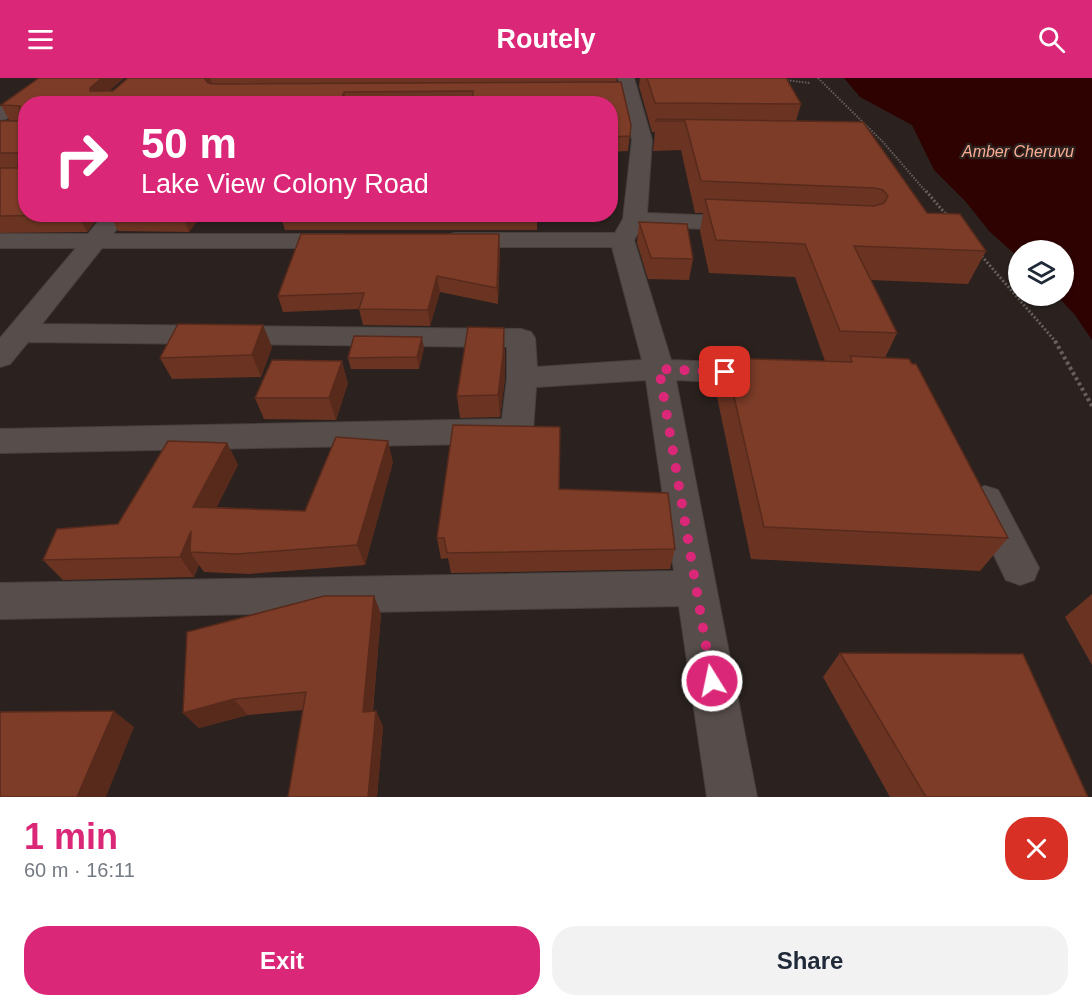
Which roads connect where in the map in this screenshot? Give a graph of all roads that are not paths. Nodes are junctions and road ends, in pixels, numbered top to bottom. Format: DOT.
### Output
graph roads {
  1 [pos="53,78"];
  2 [pos="629,83"];
  3 [pos="27,96"];
  4 [pos="18,102"];
  5 [pos="0,115"];
  6 [pos="111,222"];
  7 [pos="766,225"];
  8 [pos="628,229"];
  9 [pos="0,241"];
  10 [pos="371,241"];
  11 [pos="431,241"];
  12 [pos="96,242"];
  13 [pos="21,333"];
  14 [pos="0,357"];
  15 [pos="659,369"];
  16 [pos="798,376"];
  17 [pos="522,378"];
  18 [pos="0,441"];
  19 [pos="973,475"];
  20 [pos="1020,568"];
  21 [pos="695,588"];
  22 [pos="0,601"];
  23 [pos="732,797"];
  1 -- 3 [label="street"];
  2 -- 8 [label="street"];
  4 -- 5 [label="street"];
  6 -- 12 [label="street"];
  7 -- 8 [label="street"];
  8 -- 11 [label="street"];
  8 -- 15 [label="street"];
  9 -- 12 [label="street"];
  10 -- 12 [label="street"];
  12 -- 13 [label="street"];
  13 -- 14 [label="street"];
  13 -- 17 [label="street"];
  15 -- 16 [label="street"];
  15 -- 17 [label="street"];
  15 -- 21 [label="street"];
  17 -- 18 [label="street"];
  19 -- 20 [label="street"];
  21 -- 22 [label="street"];
  21 -- 23 [label="street"];
}
